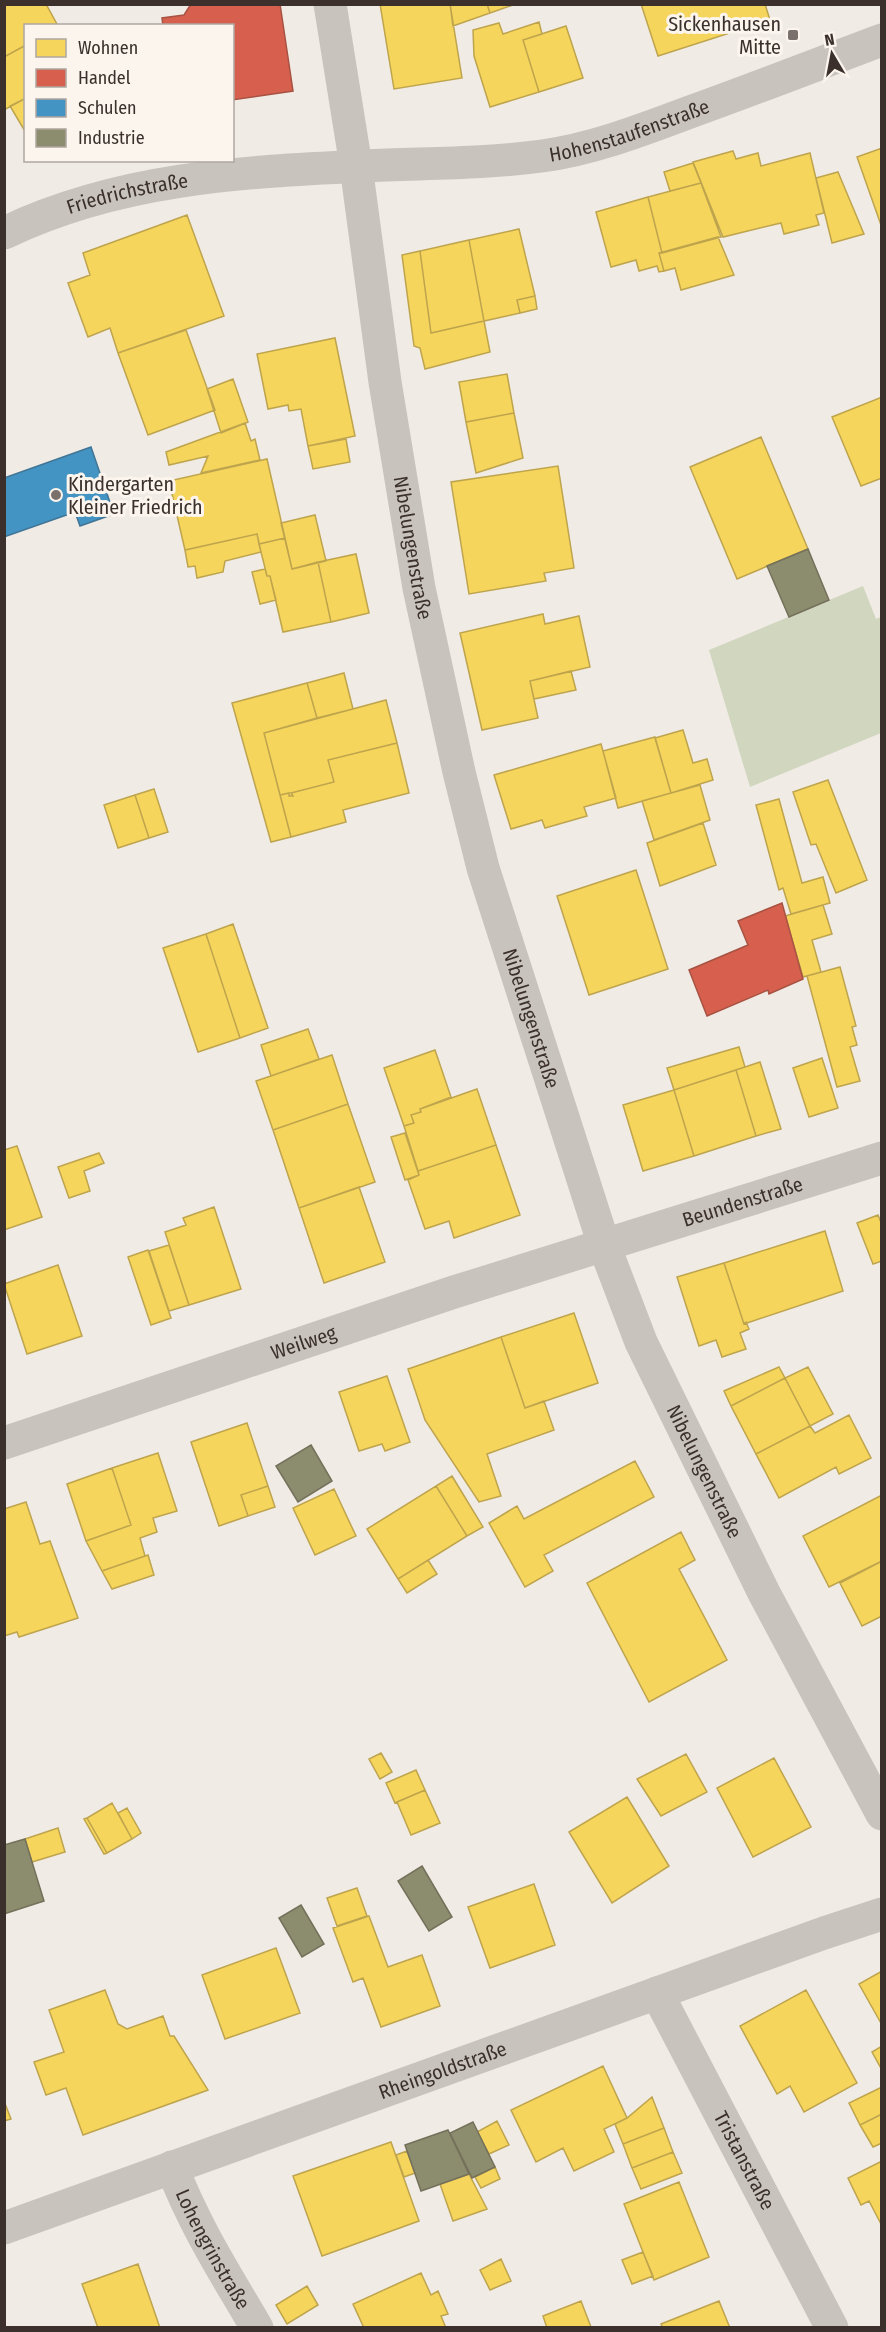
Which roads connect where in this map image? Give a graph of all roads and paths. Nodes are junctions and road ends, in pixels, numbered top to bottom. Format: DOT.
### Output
graph roads {
  1 [pos="330,4"];
  2 [pos="882,40"];
  3 [pos="360,166"];
  4 [pos="4,233"];
  5 [pos="882,1158"];
  6 [pos="604,1245"];
  7 [pos="4,1443"];
  8 [pos="882,1814"];
  9 [pos="882,1914"];
  10 [pos="657,1993"];
  11 [pos="172,2167"];
  12 [pos="4,2228"];
  13 [pos="257,2328"];
  14 [pos="832,2328"];
  1 -- 3 [label="street, Nibelungenstraße"];
  2 -- 3 [label="street, Hohenstaufenstraße"];
  3 -- 4 [label="street, Friedrichstraße"];
  3 -- 6 [label="street, Nibelungenstraße"];
  5 -- 6 [label="street, Beundenstraße"];
  6 -- 7 [label="street, Weilweg"];
  6 -- 8 [label="street, Nibelungenstraße"];
  9 -- 10 [label="street, Rheingoldstraße"];
  10 -- 11 [label="street, Rheingoldstraße"];
  10 -- 14 [label="street, Tristanstraße"];
  11 -- 12 [label="street, Rheingoldstraße"];
  11 -- 13 [label="street, Lohengrinstraße"];
}
